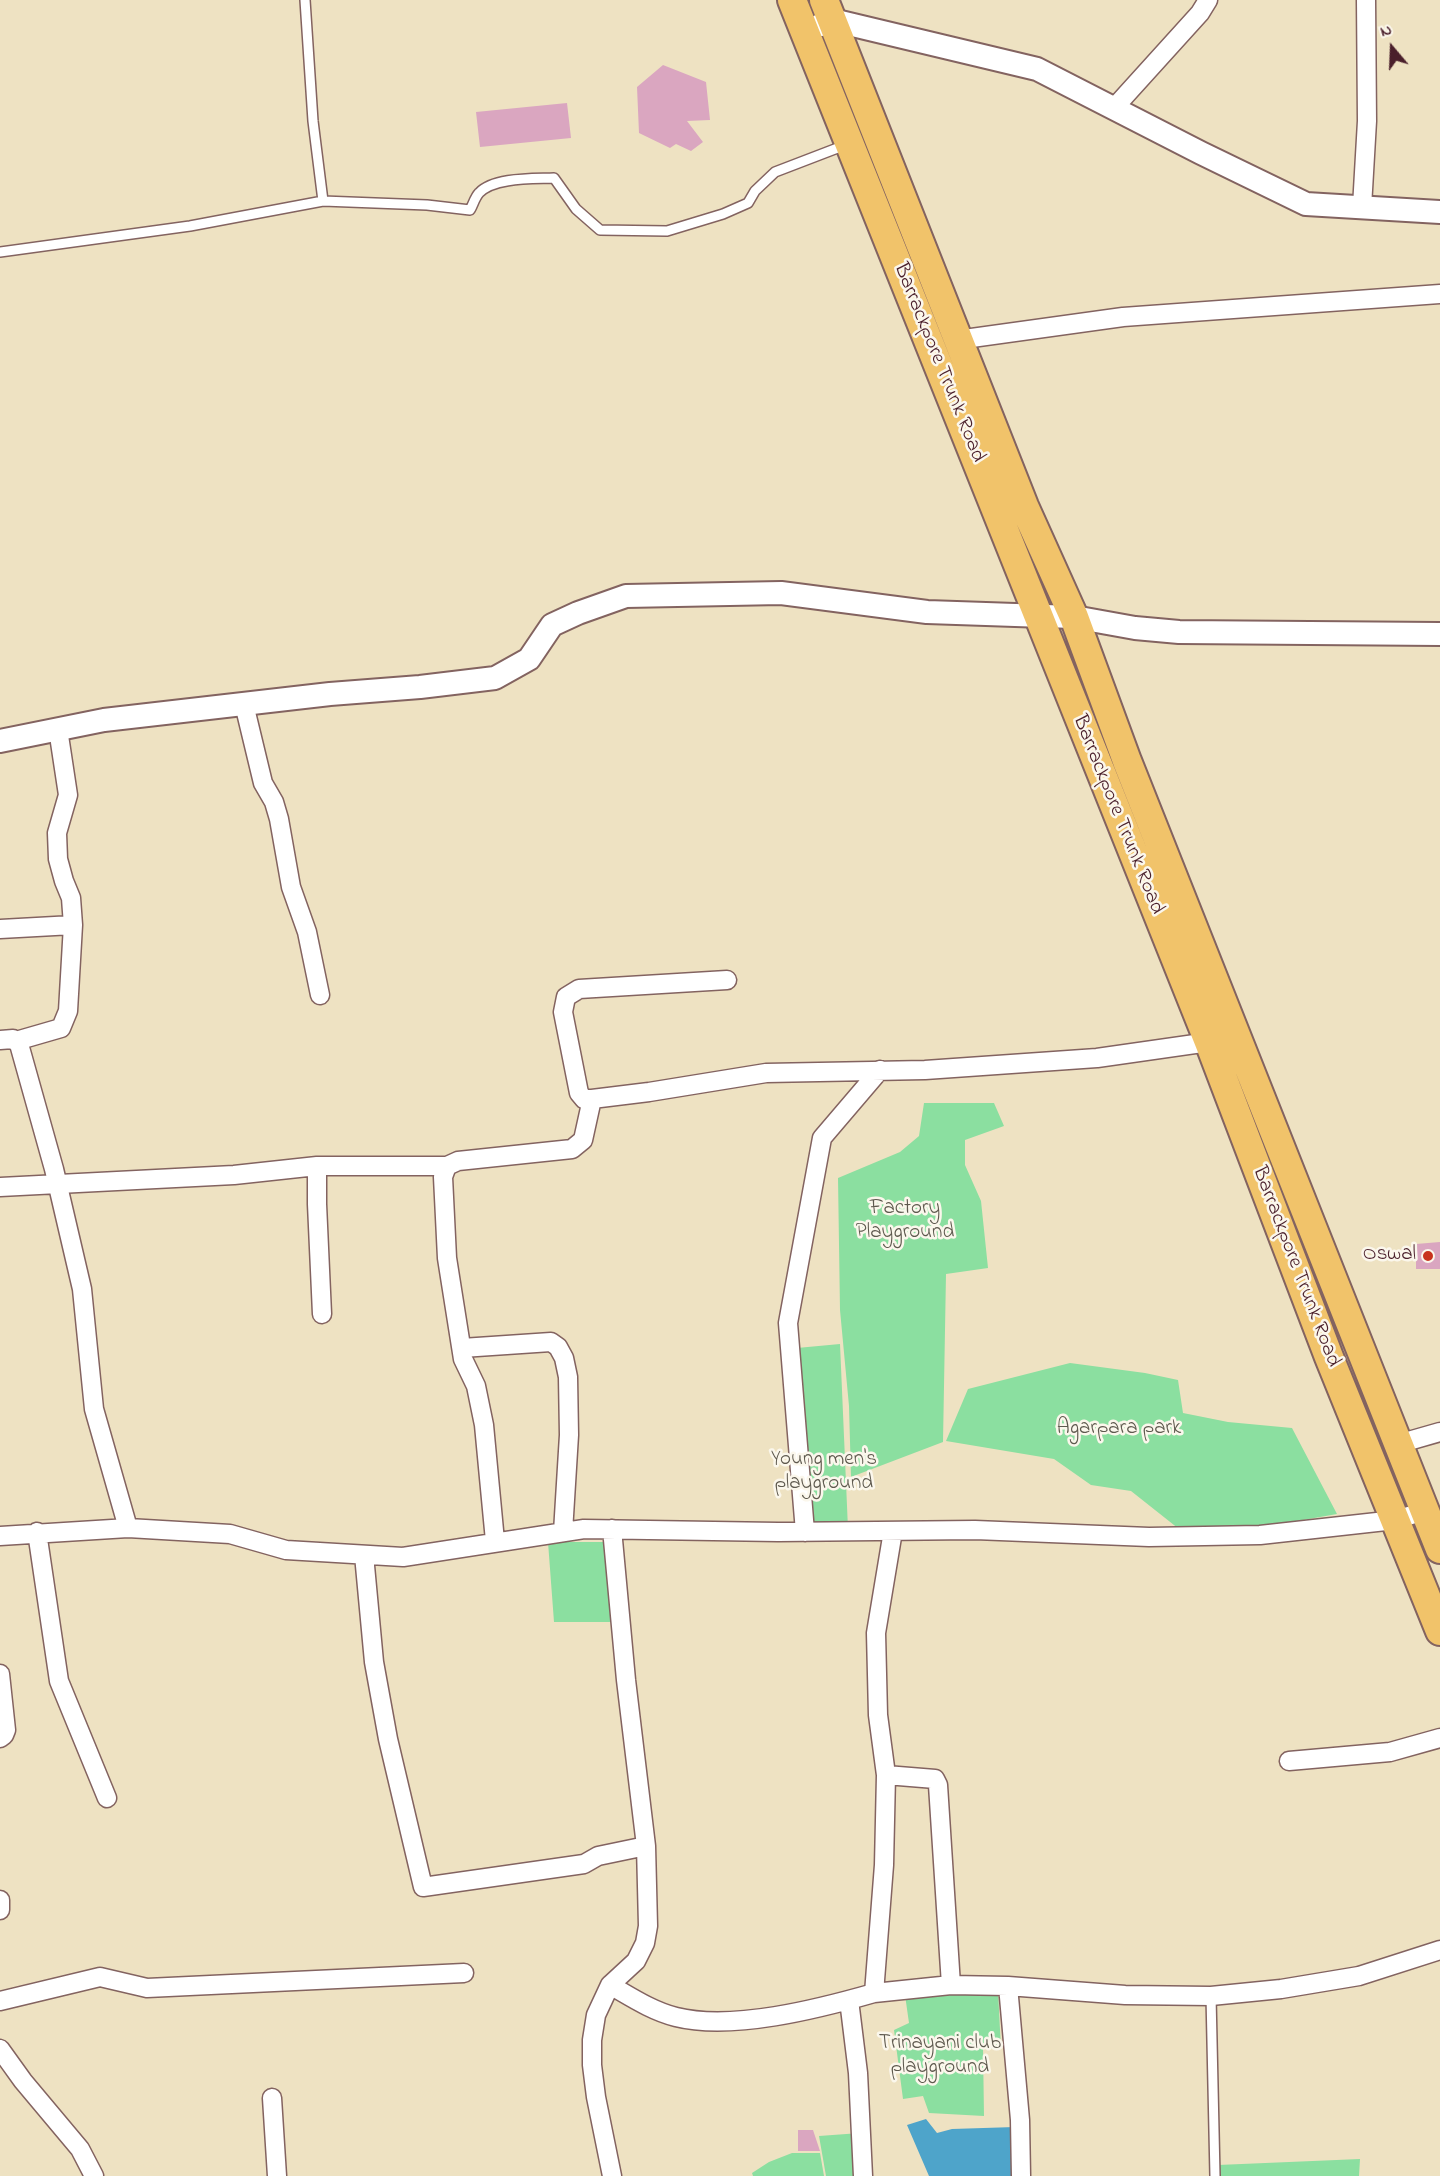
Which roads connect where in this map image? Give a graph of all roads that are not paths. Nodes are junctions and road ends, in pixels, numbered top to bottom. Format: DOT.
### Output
graph roads {
  1 [pos="305,0"];
  2 [pos="792,0"];
  3 [pos="1208,0"];
  4 [pos="1366,0"];
  5 [pos="828,10"];
  6 [pos="804,32"];
  7 [pos="1114,108"];
  8 [pos="850,143"];
  9 [pos="323,201"];
  10 [pos="1362,207"];
  11 [pos="1440,212"];
  12 [pos="0,252"];
  13 [pos="1440,294"];
  14 [pos="957,340"];
  15 [pos="1038,616"];
  16 [pos="1074,617"];
  17 [pos="1440,634"];
  18 [pos="244,704"];
  19 [pos="58,729"];
  20 [pos="0,741"];
  21 [pos="73,925"];
  22 [pos="0,929"];
  23 [pos="727,980"];
  24 [pos="320,995"];
  25 [pos="8,1040"];
  26 [pos="1209,1042"];
  27 [pos="880,1070"];
  28 [pos="592,1099"];
  29 [pos="317,1166"];
  30 [pos="447,1166"];
  31 [pos="57,1183"];
  32 [pos="0,1187"];
  33 [pos="322,1314"];
  34 [pos="462,1348"];
  35 [pos="1440,1432"];
  36 [pos="1398,1444"];
  37 [pos="1425,1511"];
  38 [pos="1395,1520"];
  39 [pos="128,1528"];
  40 [pos="612,1529"];
  41 [pos="893,1531"];
  42 [pos="37,1532"];
  43 [pos="563,1532"];
  44 [pos="806,1532"];
  45 [pos="0,1536"];
  46 [pos="495,1542"];
  47 [pos="1440,1549"];
  48 [pos="364,1555"];
  49 [pos="1440,1631"];
  50 [pos="0,1674"];
  51 [pos="0,1738"];
  52 [pos="1440,1738"];
  53 [pos="1289,1761"];
  54 [pos="886,1775"];
  55 [pos="107,1798"];
  56 [pos="646,1846"];
  57 [pos="0,1900"];
  58 [pos="0,1910"];
  59 [pos="1440,1950"];
  60 [pos="464,1973"];
  61 [pos="610,1985"];
  62 [pos="951,1985"];
  63 [pos="1008,1986"];
  64 [pos="874,1993"];
  65 [pos="1211,1996"];
  66 [pos="849,2000"];
  67 [pos="0,2001"];
  68 [pos="0,2049"];
  69 [pos="272,2098"];
  70 [pos="94,2176"];
  71 [pos="277,2176"];
  72 [pos="612,2176"];
  73 [pos="863,2176"];
  74 [pos="1021,2176"];
  75 [pos="1215,2176"];
  1 -- 9 [label="lane"];
  2 -- 6 [label="main road, Barrackpore Trunk Road"];
  3 -- 7 [label="street"];
  4 -- 10 [label="street"];
  5 -- 6 [label="street"];
  5 -- 7 [label="street"];
  5 -- 14 [label="main road, Barrackpore Trunk Road"];
  6 -- 8 [label="main road, Barrackpore Trunk Road"];
  7 -- 10 [label="street"];
  8 -- 9 [label="lane"];
  8 -- 15 [label="main road, Barrackpore Trunk Road"];
  9 -- 12 [label="lane"];
  10 -- 11 [label="street"];
  13 -- 14 [label="street"];
  14 -- 16 [label="main road, Barrackpore Trunk Road"];
  15 -- 16 [label="street"];
  15 -- 18 [label="street"];
  15 -- 26 [label="main road, Barrackpore Trunk Road"];
  16 -- 17 [label="street"];
  16 -- 36 [label="main road, Barrackpore Trunk Road"];
  18 -- 19 [label="street"];
  18 -- 24 [label="street"];
  19 -- 20 [label="street"];
  19 -- 21 [label="street"];
  21 -- 22 [label="street"];
  21 -- 25 [label="street"];
  23 -- 28 [label="street"];
  25 -- 31 [label="street"];
  26 -- 27 [label="street"];
  26 -- 38 [label="main road, Barrackpore Trunk Road"];
  27 -- 28 [label="street"];
  27 -- 44 [label="street"];
  28 -- 30 [label="street"];
  29 -- 30 [label="street"];
  29 -- 31 [label="street"];
  29 -- 33 [label="street"];
  30 -- 34 [label="street"];
  31 -- 32 [label="street"];
  31 -- 39 [label="street"];
  34 -- 43 [label="street"];
  34 -- 46 [label="street"];
  35 -- 36 [label="street"];
  36 -- 37 [label="main road, Barrackpore Trunk Road"];
  37 -- 38 [label="street"];
  37 -- 47 [label="main road, Barrackpore Trunk Road"];
  38 -- 41 [label="street"];
  38 -- 49 [label="main road, Barrackpore Trunk Road"];
  39 -- 42 [label="street"];
  39 -- 48 [label="street"];
  40 -- 43 [label="street"];
  40 -- 44 [label="street"];
  40 -- 56 [label="street"];
  41 -- 44 [label="street"];
  41 -- 54 [label="street"];
  42 -- 45 [label="street"];
  42 -- 55 [label="street"];
  43 -- 46 [label="street"];
  46 -- 48 [label="street"];
  48 -- 56 [label="street"];
  50 -- 51 [label="street"];
  52 -- 53 [label="street"];
  54 -- 62 [label="street"];
  54 -- 64 [label="street"];
  56 -- 61 [label="street"];
  57 -- 58 [label="street"];
  59 -- 65 [label="street"];
  60 -- 67 [label="street"];
  61 -- 66 [label="street"];
  61 -- 72 [label="street"];
  62 -- 63 [label="street"];
  62 -- 64 [label="street"];
  63 -- 65 [label="street"];
  63 -- 74 [label="street"];
  64 -- 66 [label="street"];
  65 -- 75 [label="lane"];
  66 -- 73 [label="street"];
  68 -- 70 [label="street"];
  69 -- 71 [label="street"];
}
